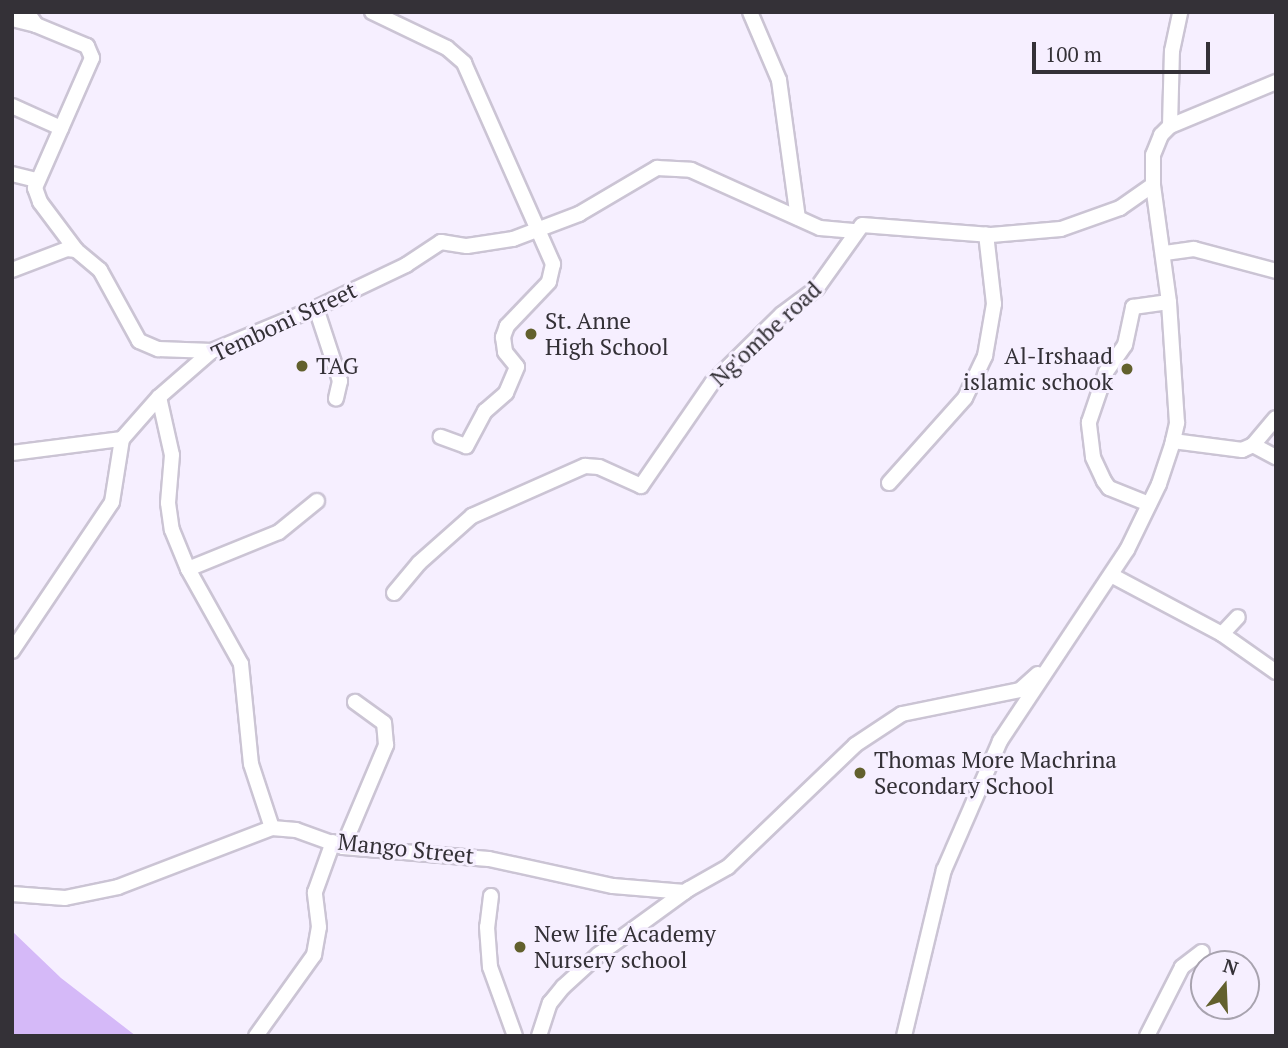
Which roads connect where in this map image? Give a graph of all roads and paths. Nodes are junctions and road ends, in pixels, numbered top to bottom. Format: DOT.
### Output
graph roads {
  1 [pos="372,12"];
  2 [pos="751,12"];
  3 [pos="1180,12"];
  4 [pos="31,18"];
  5 [pos="12,19"];
  6 [pos="1276,82"];
  7 [pos="12,106"];
  8 [pos="1170,126"];
  9 [pos="61,128"];
  10 [pos="12,174"];
  11 [pos="36,180"];
  12 [pos="1153,185"];
  13 [pos="799,218"];
  14 [pos="539,229"];
  15 [pos="856,231"];
  16 [pos="986,234"];
  17 [pos="76,250"];
  18 [pos="1166,253"];
  19 [pos="12,270"];
  20 [pos="1276,271"];
  21 [pos="1169,302"];
  22 [pos="316,308"];
  23 [pos="212,351"];
  24 [pos="159,397"];
  25 [pos="336,399"];
  26 [pos="1276,418"];
  27 [pos="441,437"];
  28 [pos="122,439"];
  29 [pos="1173,442"];
  30 [pos="1253,444"];
  31 [pos="12,453"];
  32 [pos="1276,457"];
  33 [pos="889,483"];
  34 [pos="317,501"];
  35 [pos="1149,504"];
  36 [pos="188,569"];
  37 [pos="1111,575"];
  38 [pos="394,593"];
  39 [pos="1238,617"];
  40 [pos="1222,634"];
  41 [pos="12,651"];
  42 [pos="1046,666"];
  43 [pos="1276,672"];
  44 [pos="355,702"];
  45 [pos="272,828"];
  46 [pos="338,845"];
  47 [pos="685,891"];
  48 [pos="12,894"];
  49 [pos="491,896"];
  50 [pos="1190,961"];
  51 [pos="256,1036"];
  52 [pos="515,1036"];
  53 [pos="539,1036"];
  54 [pos="904,1036"];
  55 [pos="1147,1036"];
  1 -- 14 [label="street"];
  2 -- 13 [label="street"];
  3 -- 8 [label="street"];
  4 -- 5 [label="street"];
  4 -- 9 [label="street"];
  6 -- 8 [label="street"];
  7 -- 9 [label="street"];
  8 -- 12 [label="street"];
  9 -- 11 [label="street"];
  10 -- 11 [label="street"];
  11 -- 17 [label="street"];
  12 -- 16 [label="street"];
  12 -- 18 [label="street"];
  13 -- 14 [label="street, Temboni Street"];
  13 -- 15 [label="street, Temboni Street"];
  14 -- 22 [label="street, Temboni Street"];
  14 -- 27 [label="street"];
  15 -- 16 [label="street"];
  15 -- 38 [label="street, Ng'ombe road"];
  16 -- 33 [label="street"];
  17 -- 19 [label="street"];
  17 -- 23 [label="street"];
  18 -- 20 [label="street"];
  18 -- 21 [label="street"];
  21 -- 29 [label="street"];
  21 -- 35 [label="street"];
  22 -- 23 [label="street, Temboni Street"];
  22 -- 25 [label="street"];
  23 -- 24 [label="street, Temboni Street"];
  24 -- 28 [label="street, Temboni Street"];
  24 -- 36 [label="street"];
  26 -- 30 [label="street"];
  28 -- 31 [label="street"];
  28 -- 41 [label="street"];
  29 -- 30 [label="street"];
  29 -- 35 [label="street"];
  30 -- 32 [label="street"];
  34 -- 36 [label="street"];
  35 -- 37 [label="street"];
  36 -- 45 [label="street"];
  37 -- 40 [label="street"];
  37 -- 42 [label="street"];
  39 -- 40 [label="street"];
  40 -- 43 [label="street"];
  42 -- 47 [label="street"];
  42 -- 54 [label="street"];
  44 -- 46 [label="street"];
  45 -- 46 [label="street, Mango Street"];
  45 -- 48 [label="street"];
  46 -- 47 [label="street, Mango Street"];
  46 -- 51 [label="street"];
  47 -- 53 [label="street"];
  49 -- 52 [label="street"];
  50 -- 55 [label="street"];
}
